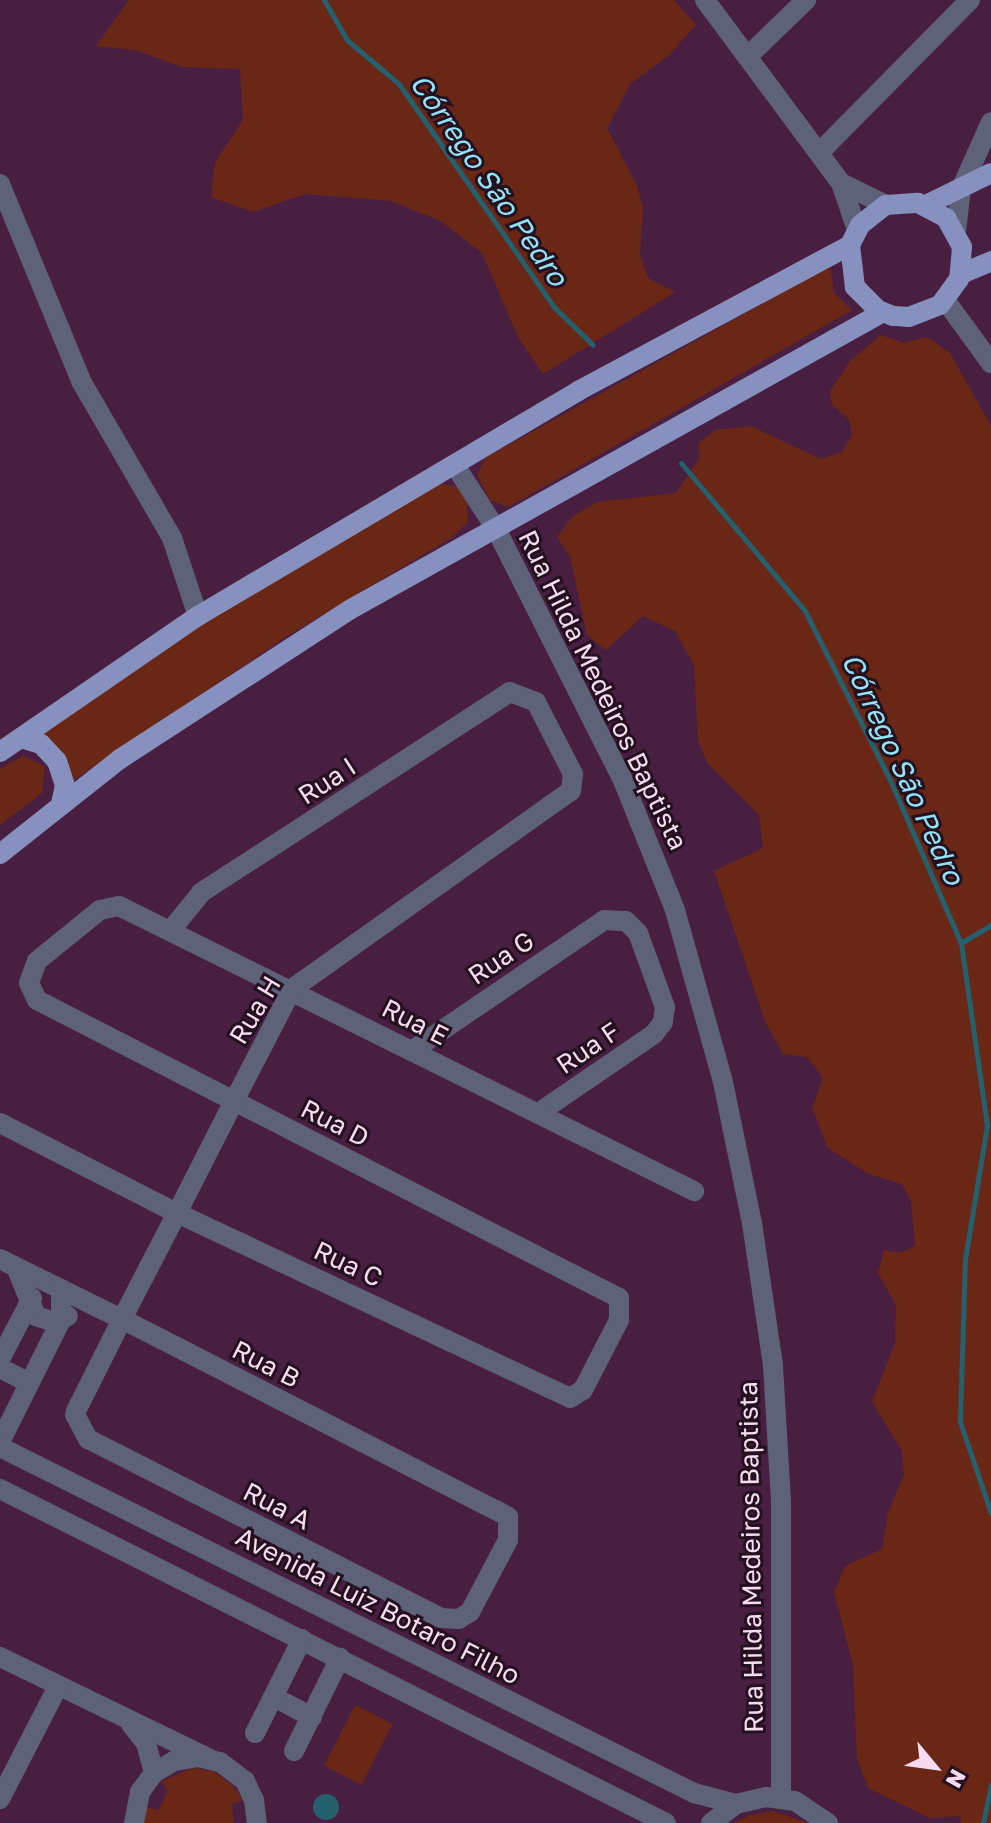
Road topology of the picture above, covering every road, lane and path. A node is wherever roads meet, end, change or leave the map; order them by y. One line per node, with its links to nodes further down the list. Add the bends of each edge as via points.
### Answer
1 (705, 0): 4 (street)
2 (806, 0): 4 (street)
3 (970, 0): 6 (street)
4 (748, 56): 6 (street)
5 (991, 122): 10 (street)
6 (819, 153): 8 (street)
7 (991, 173): 10 (main road)
8 (841, 183): 11 (street); 14 (street)
9 (0, 184): 22 (street, via 81,381 172,538)
10 (961, 189): 12 (main road); 13 (street)
11 (886, 205): 12 (main road); 14 (main road)
12 (926, 205): 13 (main road)
13 (956, 231): 16 (main road, via 962,247)
14 (854, 238): 18 (main road, via 855,287); 20 (main road, via 578,391)
15 (991, 261): 16 (main road)
16 (961, 274): 17 (main road)
17 (945, 300): 18 (main road, via 909,317); 19 (street)
18 (883, 312): 21 (main road)
19 (991, 363)
20 (456, 467): 21 (street, Rua Hilda Medeiros Baptista); 22 (main road)
21 (496, 529): 26 (main road, via 351,609 120,759); 65 (street, Rua Hilda Medeiros Baptista, via 653,849 696,976 723,1082 752,1223 773,1366 781,1501)
22 (198, 616): 23 (main road)
23 (21, 738): 24 (main road); 26 (main road, via 41,744 57,761 65,786)
24 (0, 752)
25 (573, 788): 28 (street, Rua I, via 573,774 536,702 510,692 201,893); 29 (street, Rua H)
26 (61, 804): 27 (main road)
27 (0, 854)
28 (171, 930): 29 (street, Rua E); 30 (street, Rua E, via 126,908 110,907 37,961 29,976)
29 (292, 989): 32 (street, Rua E); 33 (street, Rua H)
30 (30, 990): 33 (street, Rua D, via 52,1009)
31 (663, 1022): 32 (street, Rua G, via 665,1007 638,933 622,919 604,920); 34 (street, Rua F, via 654,1034)
32 (413, 1050): 34 (street, Rua E)
33 (234, 1101): 37 (street, Rua H); 40 (street, Rua D)
34 (538, 1113): 36 (street, Rua E)
35 (0, 1123): 37 (street, Rua C)
36 (694, 1191)
37 (177, 1213): 40 (street, Rua C, via 570,1398 583,1390 619,1320); 43 (street, Rua H)
38 (8, 1263): 39 (street, Rua B); 41 (street)
39 (56, 1286): 41 (street); 42 (street, Rua B); 44 (street)
40 (619, 1298)
41 (30, 1303): 44 (street, via 39,1319); 45 (street)
42 (103, 1310): 43 (street, Rua B); 44 (street, via 81,1310)
43 (122, 1319): 50 (street, Rua B); 50 (street, Rua A, via 76,1411 77,1427 88,1439 446,1620 459,1619 472,1608 508,1540)
44 (61, 1320): 47 (street)
45 (0, 1359)
46 (0, 1368): 47 (street)
47 (29, 1383): 48 (street)
48 (0, 1444): 51 (street, Avenida Luiz Botaro Filho)
49 (0, 1489): 52 (street)
50 (508, 1517)
51 (382, 1637): 55 (street); 67 (street, Avenida Luiz Botaro Filho, via 694,1793)
52 (302, 1639): 54 (street); 57 (street)
53 (0, 1657): 56 (street)
54 (340, 1658): 55 (street); 58 (street)
55 (365, 1671): 71 (street)
56 (58, 1686): 59 (street); 66 (street)
57 (274, 1697): 58 (street); 60 (street)
58 (312, 1717): 61 (street)
59 (128, 1722): 62 (street); 63 (street, via 146,1743)
60 (255, 1733)
61 (294, 1751)
62 (210, 1759): 63 (street, via 174,1761); 70 (street, via 245,1781)
63 (154, 1773): 64 (street)
64 (140, 1792): 68 (street); 69 (street)
65 (781, 1798): 67 (street); 73 (street, via 809,1807)
66 (0, 1799)
67 (736, 1804): 72 (street)
68 (124, 1823)
69 (134, 1823)
70 (257, 1823)
71 (666, 1823)
72 (711, 1823)
73 (828, 1823)

